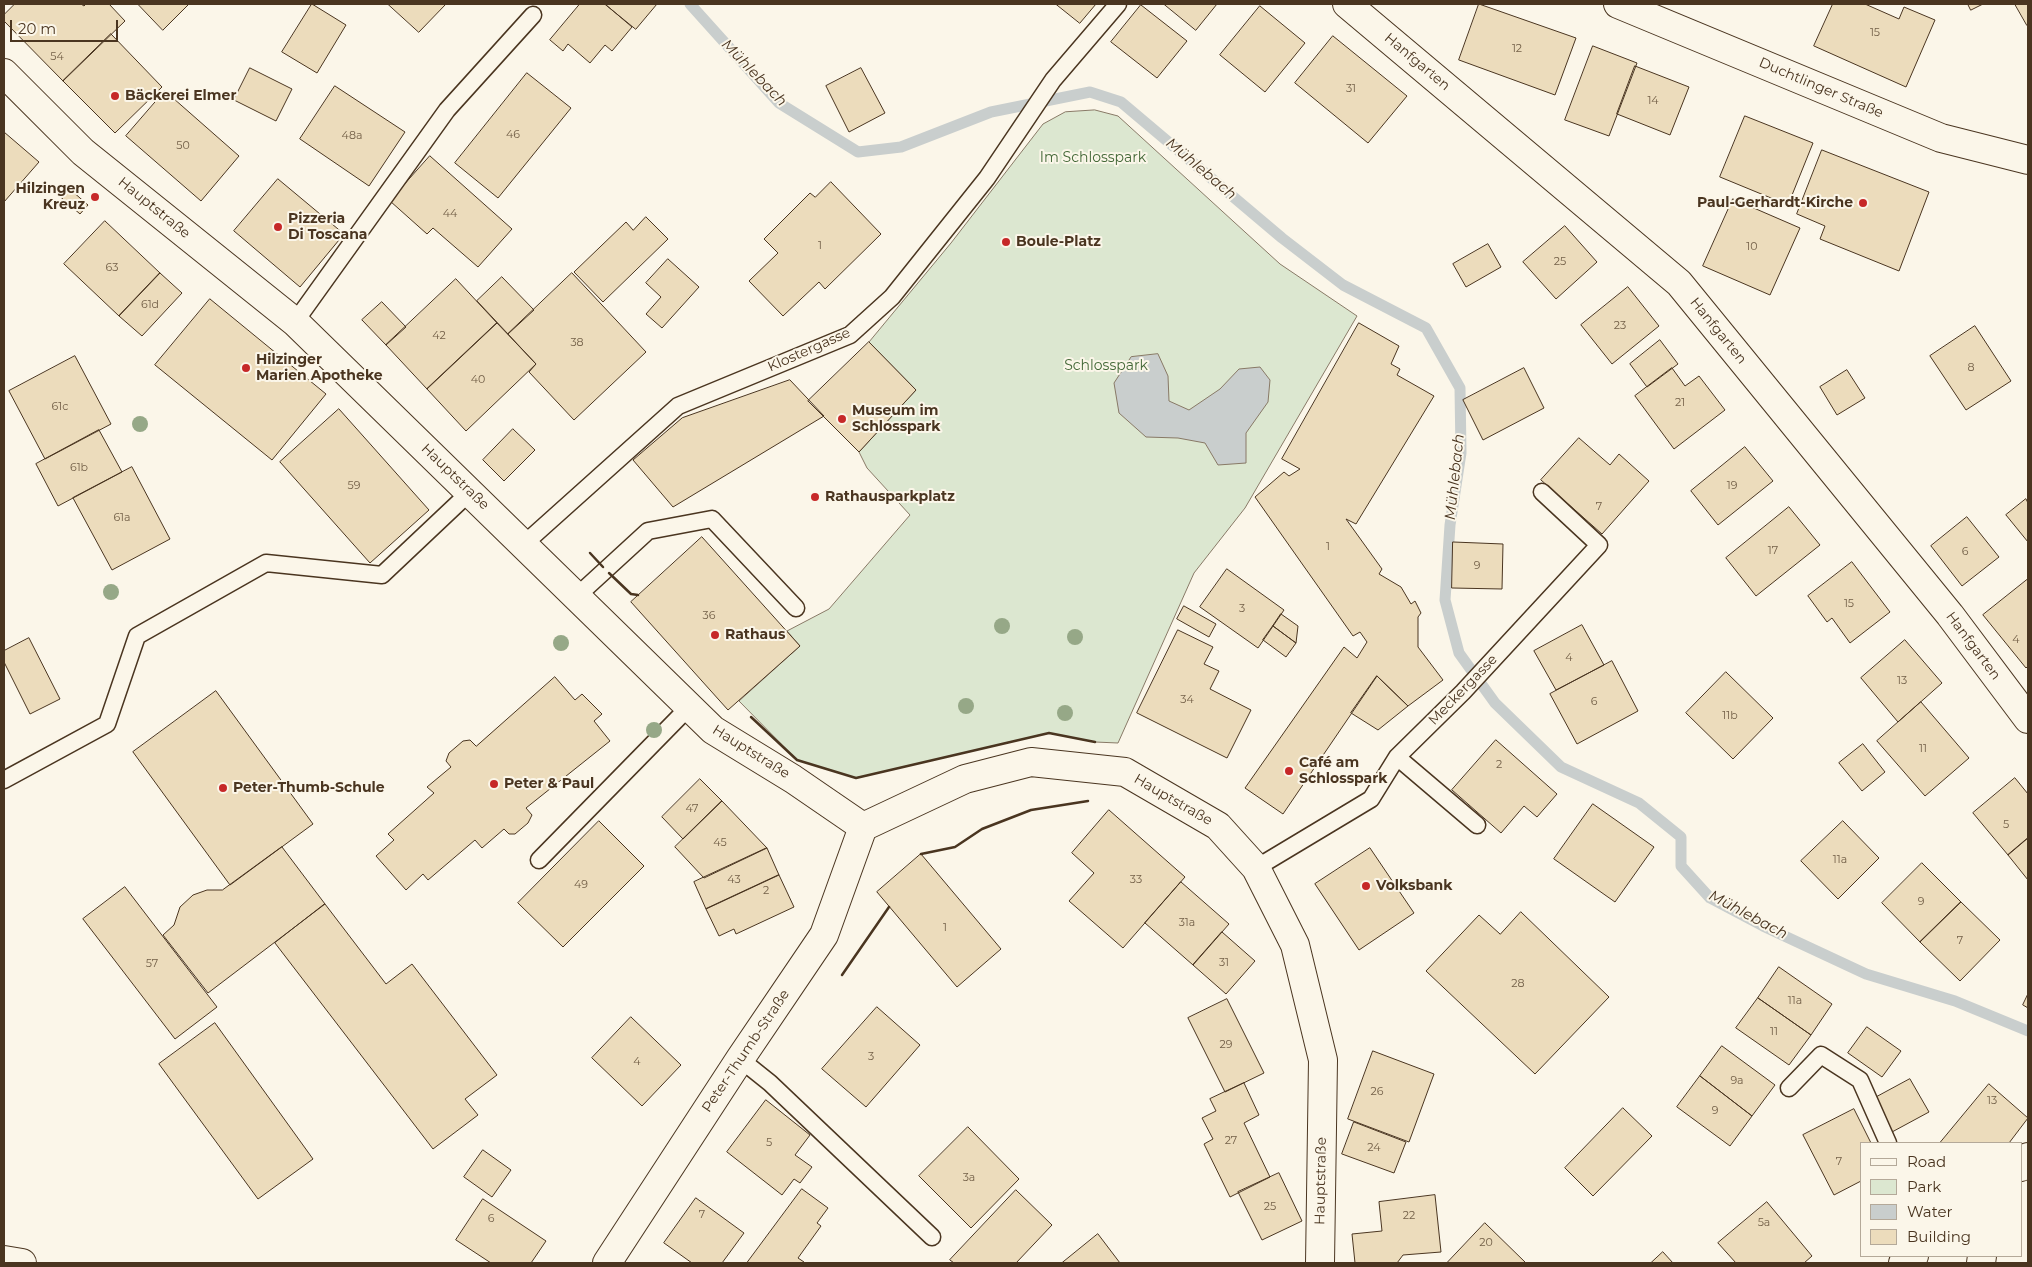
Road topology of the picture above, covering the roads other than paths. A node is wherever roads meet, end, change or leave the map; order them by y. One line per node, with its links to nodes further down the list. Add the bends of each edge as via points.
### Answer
1 (1118, 4): 10 (lane, Klostergasse, via 1053,80 987,178 892,298 850,335 678,406)
2 (1347, 4): 14 (street, Hanfgarten, via 1679,283 1950,615)
3 (1618, 4): 6 (street, Duchtlinger Straße, via 1941,138)
4 (533, 15): 7 (lane, via 447,110)
5 (4, 73): 7 (street, Hauptstraße, via 83,152)
6 (2028, 160)
7 (295, 322): 8 (street, Hauptstraße)
8 (471, 491): 10 (street, Hauptstraße); 16 (lane, via 382,575 266,563 137,636 107,724)
9 (1542, 492): 15 (lane, Meckergasse, via 1600,545 1463,692)
10 (524, 545): 11 (street, Hauptstraße)
11 (576, 597): 12 (lane, via 648,532 712,519); 13 (street, Hauptstraße)
12 (796, 608)
13 (689, 707): 18 (street, Hauptstraße, via 713,730); 19 (lane)
14 (2028, 718)
15 (1397, 757): 17 (lane); 20 (lane, Meckergasse, via 1371,799)
16 (4, 780)
17 (1477, 825)
18 (863, 827): 20 (street, Hauptstraße, via 965,780 1031,762 1109,769 1125,772 1218,826); 21 (street, Peter-Thumb-Straße, via 824,935)
19 (539, 860)
20 (1256, 868): 28 (street, Hauptstraße, via 1295,945 1323,1060)
21 (740, 1058): 24 (lane); 27 (street, Peter-Thumb-Straße)
22 (1789, 1088): 23 (lane, via 1820,1056 1860,1080)
23 (1888, 1142)
24 (932, 1237)
25 (4, 1260): 26 (street)
26 (22, 1263)
27 (607, 1263)
28 (1320, 1263)

